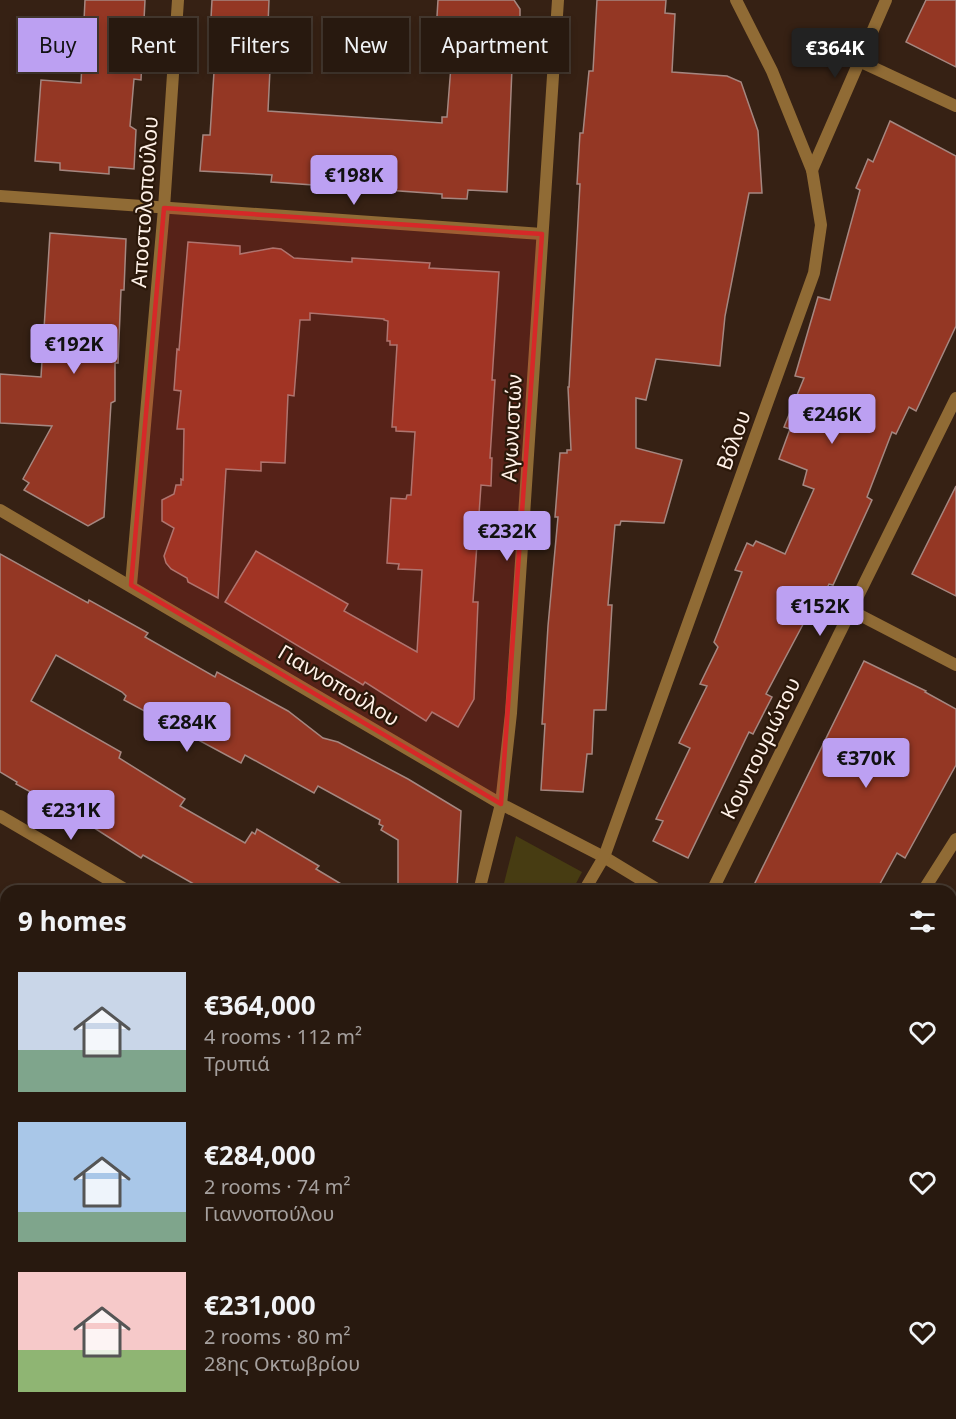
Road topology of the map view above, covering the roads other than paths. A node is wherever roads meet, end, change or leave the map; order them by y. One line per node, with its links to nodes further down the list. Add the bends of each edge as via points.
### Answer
1 (178, 0): 9 (street, Αποστολοπούλου)
2 (558, 0): 10 (street, Αγωνιστών)
3 (736, 0): 7 (street, Βόλου, via 772,71)
4 (886, 0): 5 (street)
5 (859, 61): 6 (street); 7 (street)
6 (956, 106)
7 (812, 170): 19 (street, Βόλου, via 821,225 814,273)
8 (0, 196): 9 (street)
9 (164, 208): 10 (street); 13 (street, Αποστολοπούλου)
10 (542, 234): 16 (street, Αγωνιστών, via 524,533)
11 (956, 398): 14 (street, Κουντουριώτου)
12 (0, 510): 13 (street, Γιαννοπούλου)
13 (131, 585): 16 (street, Γιαννοπούλου)
14 (850, 610): 15 (street); 24 (street, Κουντουριώτου)
15 (956, 665)
16 (501, 804): 19 (street, Γιαννοπούλου); 21 (street, Αγωνιστών)
17 (0, 816): 20 (street)
18 (956, 840): 25 (street)
19 (604, 857): 22 (street, Βόλου); 23 (street, Γιαννοπούλου)
20 (118, 885)
21 (481, 885)
22 (588, 885)
23 (650, 885)
24 (715, 885)
25 (926, 885)

